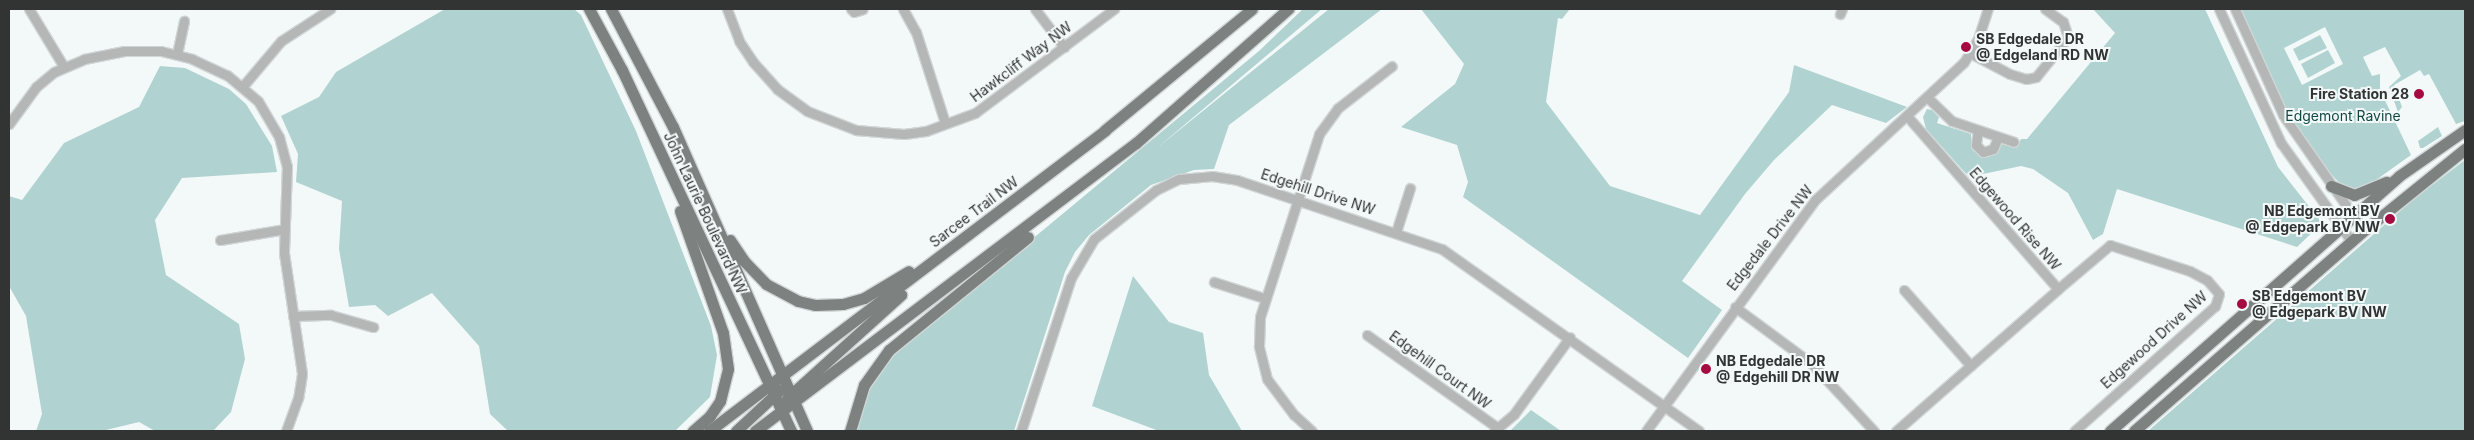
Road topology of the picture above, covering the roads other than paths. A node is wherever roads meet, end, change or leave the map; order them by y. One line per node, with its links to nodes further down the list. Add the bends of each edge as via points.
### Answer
1 (29, 9): 23 (street)
2 (330, 9): 25 (street, via 280,41)
3 (589, 9): 36 (main road, John Laurie Boulevard NW, via 618,62)
4 (611, 9): 19 (main road, John Laurie Boulevard NW)
5 (618, 9): 19 (main road)
6 (726, 9): 29 (street, Hawkcliff Way NW, via 739,41 753,62 777,89 807,111 831,123 880,134 912,133)
7 (851, 9): 8 (street, via 854,12)
8 (863, 9)
9 (903, 9): 29 (street, via 916,32)
10 (1035, 9): 20 (street)
11 (1114, 9): 20 (street, Hawkcliff Way NW)
12 (1252, 9): 39 (main road, Sarcee Trail NW, via 1166,82)
13 (1288, 9): 42 (main road, via 1214,77)
14 (1988, 9): 21 (street, Edgedale Drive NW)
15 (2045, 9): 21 (street, via 2063,22 2068,37 2036,77 2026,79 2010,74)
16 (2219, 9): 44 (street, via 2272,128)
17 (2235, 9): 37 (street, via 2283,115)
18 (184, 22): 22 (street)
19 (623, 27): 40 (main road, John Laurie Boulevard NW)
20 (1064, 46): 29 (street, Hawkcliff Way NW, via 976,114)
21 (1970, 53): 26 (street, Edgedale Drive NW)
22 (177, 54): 23 (street, via 124,51); 25 (street, via 214,68)
23 (64, 66): 28 (street, via 36,87)
24 (1392, 66): 41 (street, via 1350,98 1330,119 1314,144)
25 (243, 86): 45 (street, via 268,115 284,150 287,166)
26 (1928, 98): 27 (street, Edgedale Drive NW); 30 (street, via 1945,117)
27 (1908, 118): 52 (street, Edgewood Rise NW); 55 (street, Edgedale Drive NW, via 1815,200)
28 (9, 124)
29 (945, 124)
30 (1978, 130): 32 (street); 32 (street, via 1976,144 1983,152 1992,150)
31 (2465, 130): 35 (main road)
32 (1998, 137): 33 (street)
33 (2014, 142)
34 (2465, 149): 46 (main road)
35 (2399, 176): 37 (main road, via 2354,195); 43 (main road)
36 (671, 178): 62 (main road, John Laurie Boulevard NW); 68 (main road, via 723,333 728,369 720,401 710,416)
37 (2331, 186): 43 (street)
38 (1410, 188): 47 (street)
39 (1023, 193): 40 (main road, via 1001,200 879,292 829,306 798,301 766,284 733,247); 50 (main road, Sarcee Trail NW)
40 (703, 194): 61 (main road, John Laurie Boulevard NW)
41 (1296, 200): 47 (street, Edgehill Drive NW); 54 (street); 75 (street, Edgehill Drive NW, via 1230,178 1198,176 1156,190 1105,228 1077,264)
42 (1050, 211): 63 (main road); 74 (main road, via 1036,230 889,350 864,385)
43 (2354, 217): 44 (main road); 46 (street)
44 (2341, 228): 49 (street); 82 (main road)
45 (285, 230): 48 (street); 56 (street, via 284,253)
46 (2364, 231): 49 (main road)
47 (1396, 232): 59 (street, Edgehill Drive NW, via 1442,249 1464,262)
48 (220, 240)
49 (2352, 242): 83 (main road)
50 (919, 272): 61 (main road, Sarcee Trail NW); 63 (main road, via 906,291)
51 (1214, 282): 54 (street)
52 (2058, 289): 60 (street, Edgewood Rise NW); 81 (street, Edgewood Drive NW, via 2110,245 2190,271 2214,286 2219,294 2215,306)
53 (1904, 290): 60 (street)
54 (1264, 298): 76 (street, via 1259,346 1267,379 1294,416)
55 (1735, 307): 64 (street, Edgedale Drive NW); 79 (street, via 1811,363)
56 (293, 316): 57 (street, via 331,315); 67 (street, via 302,374 298,398)
57 (373, 327)
58 (1367, 335): 66 (street, Edgehill Court NW)
59 (1570, 337): 64 (street, Edgehill Drive NW); 66 (street, via 1514,414)
60 (1971, 366): 80 (street, Edgewood Rise NW)
61 (783, 376): 62 (main road, via 783,386); 63 (main road, John Laurie Boulevard NW)
62 (774, 390): 65 (main road, John Laurie Boulevard NW); 69 (main road); 70 (main road)
63 (793, 398): 65 (main road, via 784,402); 73 (main road, John Laurie Boulevard NW)
64 (1664, 406): 77 (street, Edgedale Drive NW); 78 (street, Edgehill Drive NW)
65 (783, 411): 71 (main road); 72 (main road, John Laurie Boulevard NW)
66 (1496, 430)
67 (286, 431)
68 (693, 431)
69 (709, 431)
70 (736, 431)
71 (755, 431)
72 (791, 431)
73 (807, 431)
74 (850, 431)
75 (1021, 431)
76 (1312, 431)
77 (1646, 431)
78 (1699, 431)
79 (1874, 431)
80 (1896, 431)
81 (2074, 431)
82 (2110, 431)
83 (2134, 431)

